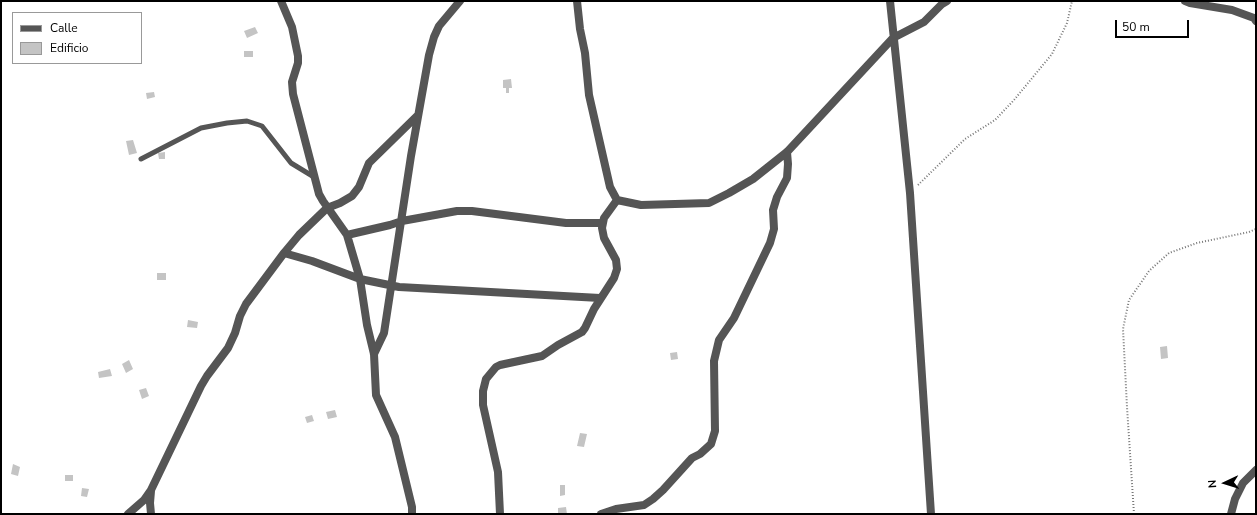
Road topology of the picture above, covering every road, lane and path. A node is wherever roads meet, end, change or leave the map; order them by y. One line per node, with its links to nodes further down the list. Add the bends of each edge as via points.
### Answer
1 (281, 1): 13 (street, via 296,41 298,63 292,82 293,94)
2 (460, 1): 10 (street, via 434,37)
3 (577, 1): 15 (street, via 586,53 589,95 610,187)
4 (890, 1): 9 (street)
5 (947, 1): 9 (street, via 924,22)
6 (1072, 1): 14 (path, via 1067,23 1052,54 1014,100 995,120 965,139)
7 (1185, 1): 8 (street, via 1232,10)
8 (1256, 21)
9 (893, 38): 11 (street); 14 (street)
10 (418, 115): 16 (street, via 369,163 359,187 352,196); 17 (street)
11 (787, 152): 15 (street, via 753,179 709,203 640,206); 32 (street, via 787,178 777,196 770,243 734,318 719,340 714,361 715,431 711,444 692,458 653,499 644,505 616,508)
12 (141, 159): 13 (lane, via 201,128 247,121 262,126 291,163)
13 (315, 178): 16 (street, via 319,194)
14 (910, 193): 33 (street)
15 (617, 200): 18 (street)
16 (327, 208): 20 (street); 21 (street)
17 (402, 221): 18 (street, via 472,211 566,223); 20 (street); 23 (street)
18 (603, 223): 24 (street, via 604,238 616,260 617,269)
19 (1256, 229): 34 (path, via 1197,243 1169,253 1149,271 1129,300 1123,329)
20 (346, 235): 22 (street)
21 (284, 253): 22 (street); 27 (street, via 246,304 228,348 201,386)
22 (360, 279): 23 (street); 25 (street)
23 (392, 286): 24 (street); 25 (street, via 384,333)
24 (600, 298): 31 (street, via 582,332 542,356 500,365 486,378 483,405 498,472)
25 (374, 354): 28 (street, via 376,395 395,437)
26 (1256, 470): 35 (street, via 1244,483)
27 (151, 490): 29 (street); 30 (street)
28 (414, 512)
29 (128, 514)
30 (151, 514)
31 (500, 514)
32 (601, 514)
33 (931, 514)
34 (1134, 514)
35 (1230, 514)

